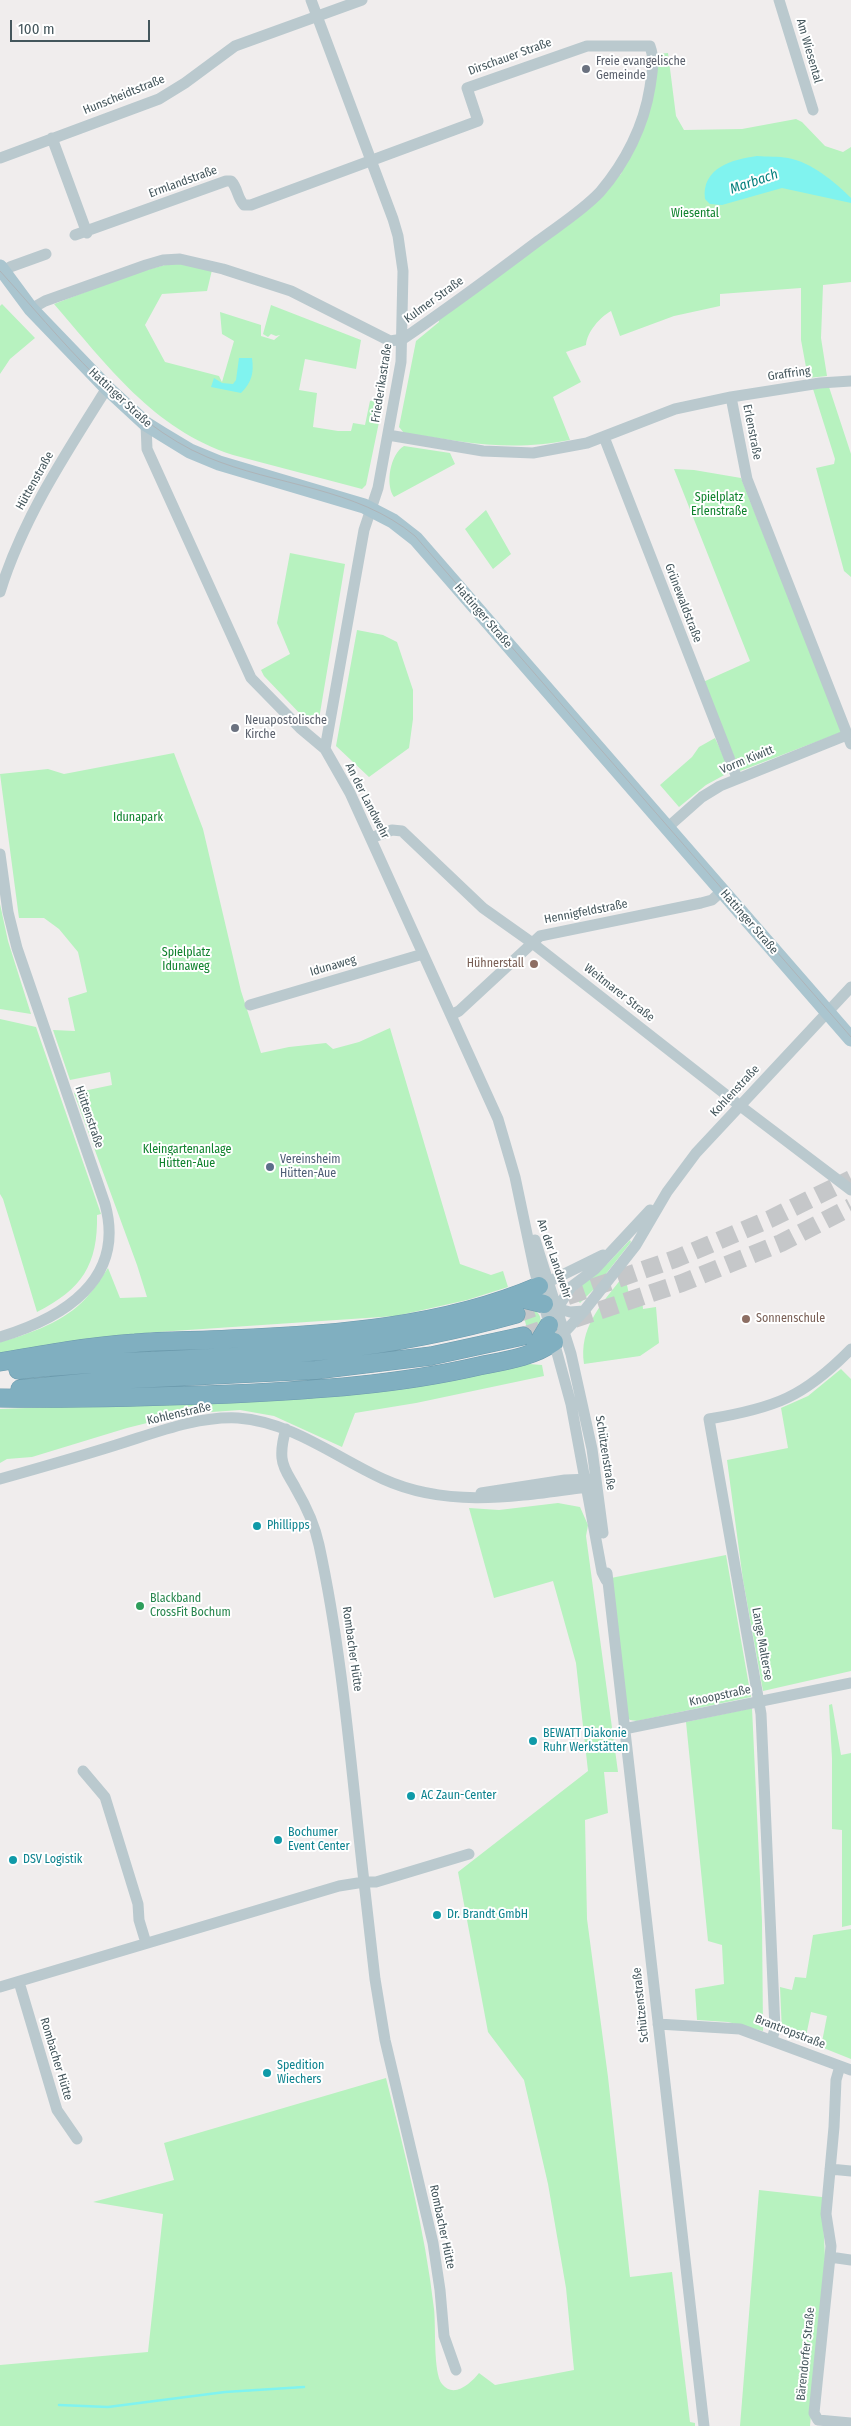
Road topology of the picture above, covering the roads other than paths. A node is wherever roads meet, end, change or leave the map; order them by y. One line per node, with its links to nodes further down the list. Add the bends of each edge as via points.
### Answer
1 (311, 0): 4 (street, Friederikastraße)
2 (362, 0): 4 (street, Hunscheidtstraße)
3 (779, 0): 6 (street, Am Wiesental)
4 (317, 16): 7 (street, Hunscheidtstraße, via 235,46 159,98); 9 (street, Friederikastraße)
5 (650, 46): 9 (street, Dirschauer Straße, via 587,46 467,88 478,121); 15 (street, Kulmer Straße, via 654,57 650,88 637,132 599,193 524,252)
6 (812, 110)
7 (52, 138): 8 (street, Hunscheidtstraße); 10 (street)
8 (0, 158)
9 (371, 160): 10 (street, Ermlandstraße, via 251,205 244,205 234,184 226,181); 15 (street, Friederikastraße, via 400,245)
10 (87, 233): 11 (street, Ermlandstraße)
11 (75, 235)
12 (46, 254): 13 (street, via 10,266)
13 (1, 275): 14 (main road, Hattinger Straße)
14 (32, 309): 15 (street, Kulmer Straße, via 44,301 146,264 180,259 269,283 315,302 390,341); 17 (main road, Hattinger Straße)
15 (403, 339): 20 (street, Friederikastraße)
16 (851, 381): 18 (street, Graffring)
17 (107, 388): 19 (main road, Hattinger Straße); 23 (street, Hüttenstraße, via 42,493)
18 (731, 397): 21 (street, Erlenstraße, via 675,409); 24 (street, Erlenstraße, via 747,479)
19 (146, 424): 22 (main road, Hattinger Straße, via 190,451 219,464); 25 (street, An der Landwehr, via 148,452 252,678)
20 (388, 435): 21 (street, Erlenstraße, via 483,451 533,453); 22 (street, Friederikastraße)
21 (604, 437): 26 (street, Grünewaldstraße)
22 (372, 510): 25 (street, Friederikastraße, via 364,530); 27 (main road, Hattinger Straße, via 398,524 426,550)
23 (0, 592)
24 (849, 740): 26 (street, Vorm Kiwitt)
25 (325, 749): 28 (street, An der Landwehr)
26 (737, 778): 27 (street, Vorm Kiwitt, via 702,797)
27 (667, 828): 30 (main road, Hattinger Straße)
28 (371, 838): 31 (street, Weitmarer Straße, via 392,830 402,831 483,908); 32 (street, An der Landwehr)
29 (0, 854): 47 (street, Hüttenstraße, via 17,948 105,1204 110,1232 100,1270 77,1299 47,1320)
30 (722, 891): 31 (street, Hennigfeldstraße, via 701,904 540,936); 35 (main road, Hattinger Straße)
31 (532, 942): 36 (street, Hennigfeldstraße, via 466,1005); 38 (street, Weitmarer Straße)
32 (423, 954): 34 (street, Idunaweg); 36 (street, An der Landwehr)
33 (851, 987): 35 (street, Kohlenstraße, via 836,1000)
34 (250, 1005)
35 (828, 1013): 37 (main road, Hattinger Straße); 38 (street, Kohlenstraße)
36 (451, 1015): 42 (street, An der Landwehr, via 498,1119)
37 (851, 1039)
38 (739, 1105): 39 (street, Weitmarer Straße); 40 (street, Kohlenstraße)
39 (851, 1190)
40 (666, 1192): 41 (street, Kohlenstraße); 44 (street, Kohlenstraße, via 636,1245)
41 (621, 1242): 42 (street, Kohlenstraße, via 588,1264); 45 (street, Kohlenstraße, via 595,1269 571,1287)
42 (544, 1284): 43 (highway); 45 (street, An der Landwehr)
43 (516, 1305): 45 (highway); 49 (highway, via 357,1330 126,1344); 50 (highway, via 454,1331 330,1350 90,1362)
44 (584, 1311): 45 (street, Kohlenstraße); 45 (street, via 570,1312)
45 (554, 1322): 52 (highway, via 532,1352 428,1376 335,1388 162,1397); 55 (street, Schützenstraße)
46 (523, 1336): 51 (highway, via 431,1356 326,1369 113,1380)
47 (0, 1337)
48 (851, 1349): 57 (street, Lange Malterse, via 817,1381 791,1397 743,1413 709,1419)
49 (0, 1362)
50 (0, 1373)
51 (0, 1392)
52 (0, 1398)
53 (286, 1429): 54 (street, Kohlenstraße, via 236,1418 194,1422); 55 (street, Kohlenstraße, via 384,1480 442,1496 517,1498); 61 (street, Rombacher Hütte, via 281,1445 282,1460 318,1541 333,1615 344,1688)
54 (0, 1479)
55 (590, 1482): 58 (street, Schützenstraße, via 607,1571)
56 (851, 1683): 57 (street, Knoopstraße)
57 (758, 1702): 58 (street, Knoopstraße); 66 (street, Lange Malterse, via 773,1967 775,2029)
58 (624, 1729): 65 (street, Schützenstraße)
59 (84, 1771): 62 (street, via 105,1797 138,1904)
60 (469, 1854): 61 (street, via 376,1882)
61 (364, 1882): 62 (street, via 339,1886); 73 (street, Rombacher Hütte, via 385,2040 403,2088 433,2243 444,2336)
62 (146, 1943): 63 (street)
63 (19, 1982): 64 (street); 68 (street, Rombacher Hütte, via 57,2110)
64 (0, 1987)
65 (658, 2024): 66 (street, Brantropstraße, via 726,2026); 75 (street, Schützenstraße)
66 (772, 2039): 67 (street, Brantropstraße)
67 (845, 2068): 69 (street, Bärendorfer Straße, via 836,2080)
68 (77, 2139)
69 (830, 2169): 70 (street); 71 (street, Bärendorfer Straße, via 826,2214)
70 (851, 2171)
71 (830, 2258): 72 (street); 74 (street, Bärendorfer Straße, via 814,2413 818,2420)
72 (851, 2260)
73 (456, 2370)
74 (851, 2423)
75 (704, 2426)

